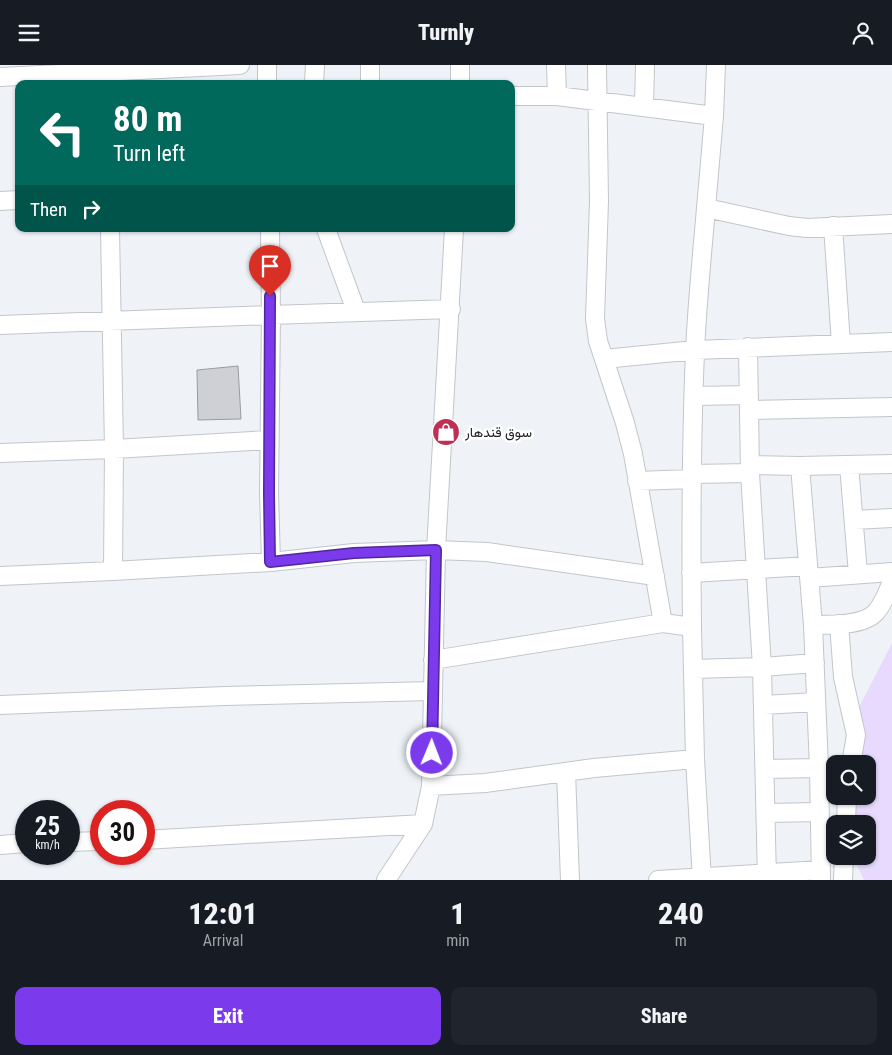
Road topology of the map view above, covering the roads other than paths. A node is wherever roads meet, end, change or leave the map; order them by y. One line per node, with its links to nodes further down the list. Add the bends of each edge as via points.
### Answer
1 (240, 65): 10 (street)
2 (267, 65): 12 (street)
3 (315, 65): 13 (street)
4 (370, 65): 14 (street)
5 (460, 65): 15 (street)
6 (556, 65): 17 (street)
7 (597, 65): 18 (street)
8 (645, 65): 19 (street)
9 (716, 65): 20 (street)
10 (108, 74): 11 (street)
11 (0, 77)
12 (267, 80)
13 (314, 80)
14 (370, 80)
15 (460, 80)
16 (515, 95): 17 (street)
17 (558, 96): 18 (street)
18 (598, 101): 19 (street); 39 (street, via 595,319)
19 (644, 107): 20 (street)
20 (714, 116): 23 (street)
21 (15, 200): 22 (street)
22 (0, 201)
23 (706, 208): 25 (street, via 789,226); 38 (street)
24 (892, 224): 25 (street)
25 (833, 227): 36 (street)
26 (110, 232): 33 (street)
27 (270, 232): 32 (street)
28 (327, 232): 31 (street)
29 (454, 232): 30 (street)
30 (451, 309): 31 (street); 54 (street)
31 (356, 311): 32 (street)
32 (271, 315): 33 (street); 43 (street)
33 (111, 321): 34 (street); 44 (street)
34 (0, 325)
35 (892, 342): 36 (street)
36 (841, 344): 37 (street)
37 (748, 347): 38 (street); 41 (street)
38 (695, 350): 39 (street); 40 (street)
39 (604, 359): 51 (street, via 625,423)
40 (694, 396): 41 (street); 50 (street)
41 (749, 403): 42 (street); 49 (street)
42 (892, 407)
43 (269, 440): 44 (street); 55 (street)
44 (114, 449): 45 (street); 57 (street)
45 (0, 453)
46 (892, 464): 47 (street)
47 (849, 465): 48 (street); 53 (street)
48 (800, 466): 49 (street); 58 (street)
49 (750, 469): 50 (street); 56 (street)
50 (691, 477): 51 (street); 60 (street)
51 (637, 481): 63 (street)
52 (892, 518): 53 (street)
53 (854, 520): 61 (street)
54 (436, 550): 55 (street, via 354,553); 63 (street, via 487,552); 69 (street)
55 (270, 562): 57 (street)
56 (755, 570): 58 (street); 60 (street); 71 (street)
57 (113, 571): 62 (street)
58 (808, 572): 61 (street); 67 (street)
59 (892, 572): 61 (street)
60 (691, 573): 68 (street)
61 (858, 574)
62 (0, 576)
63 (655, 576): 65 (street)
64 (892, 581): 66 (street, via 876,613 864,620)
65 (663, 623): 68 (street); 69 (street)
66 (839, 624): 67 (street); 77 (street, via 843,677 856,735)
67 (813, 625): 70 (street)
68 (692, 627): 72 (street)
69 (433, 660): 73 (street)
70 (815, 663): 71 (street); 74 (street)
71 (762, 667): 72 (street); 76 (street)
72 (693, 669): 78 (street)
73 (432, 691): 75 (street); 82 (street)
74 (816, 702): 76 (street); 79 (street)
75 (0, 705)
76 (763, 705): 80 (street)
77 (853, 755)
78 (695, 759): 81 (street); 92 (street)
79 (820, 768): 80 (street); 83 (street)
80 (765, 769): 84 (street)
81 (566, 772): 82 (street, via 485,783); 94 (street)
82 (432, 786): 85 (street)
83 (820, 812): 84 (street); 90 (street)
84 (766, 813): 91 (street)
85 (423, 824): 86 (street); 93 (street)
86 (155, 839)
87 (15, 844): 88 (street)
88 (0, 845)
89 (844, 865): 96 (street)
90 (821, 875): 91 (street)
91 (766, 876): 92 (street)
92 (702, 879): 95 (street)
93 (386, 880)
94 (570, 880)
95 (658, 880)
96 (843, 880)

